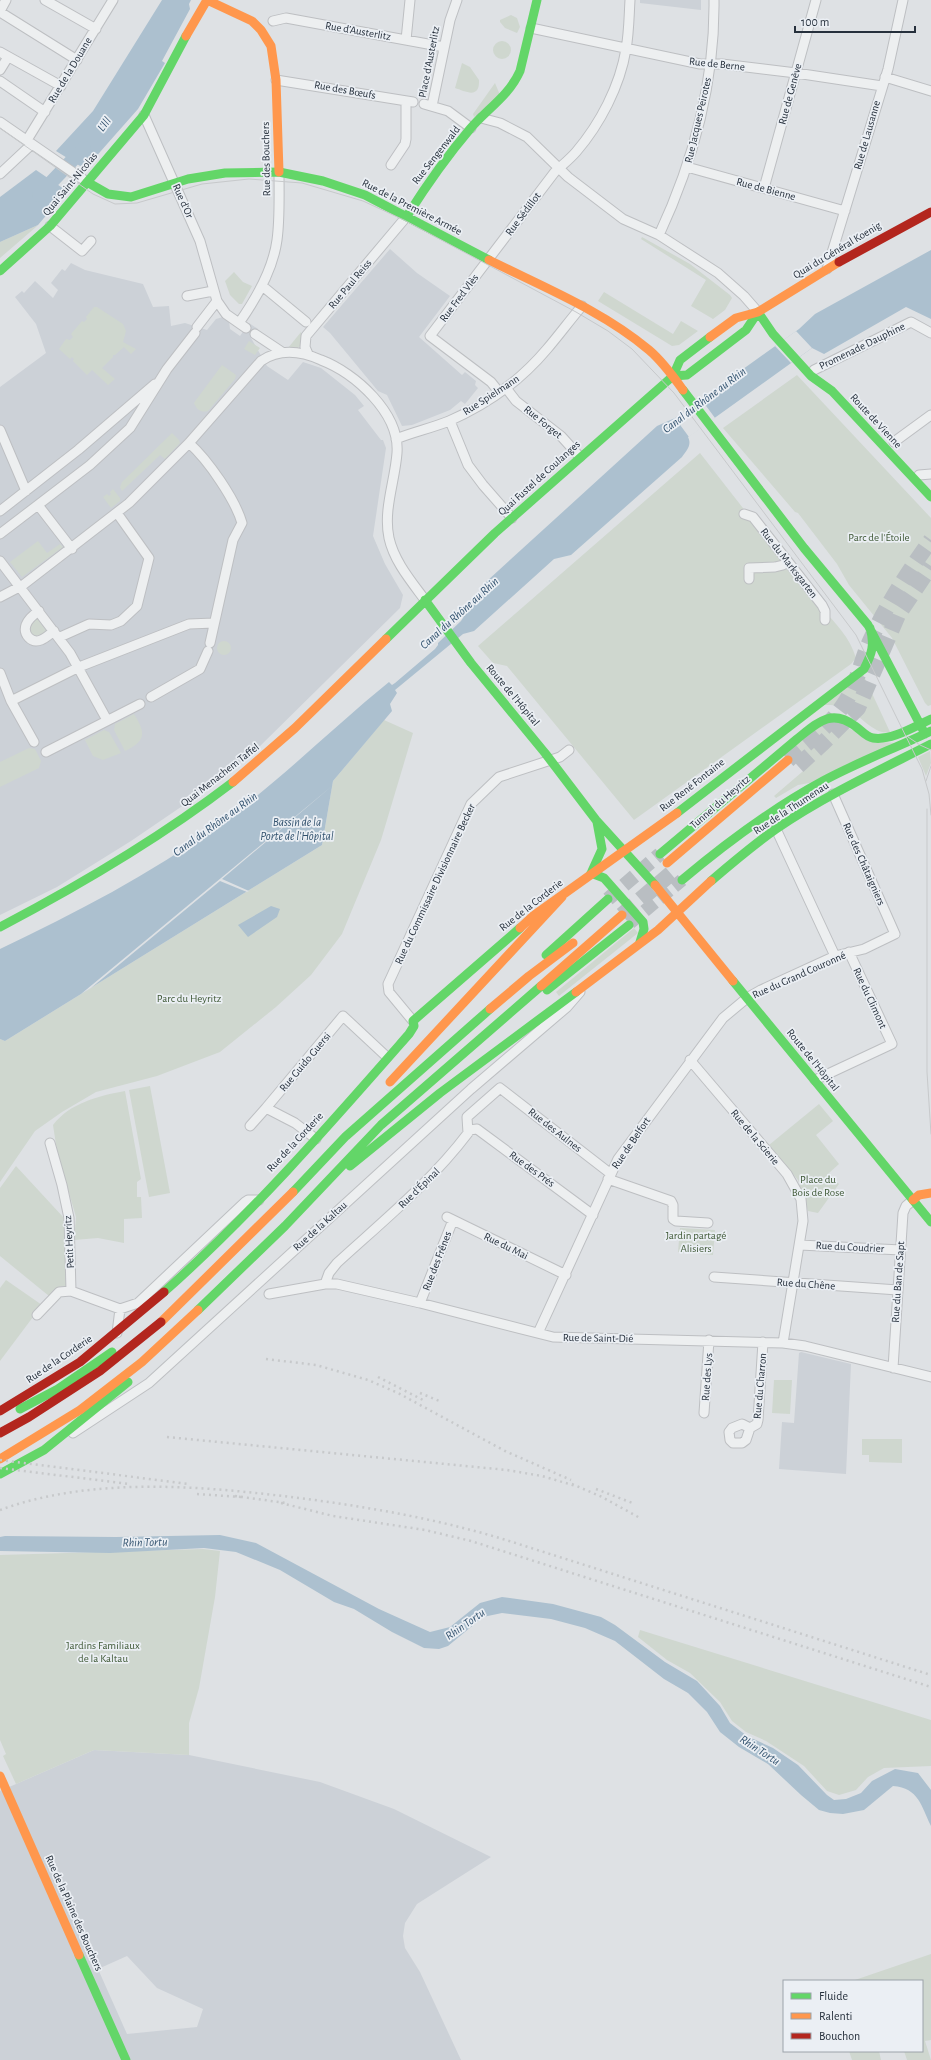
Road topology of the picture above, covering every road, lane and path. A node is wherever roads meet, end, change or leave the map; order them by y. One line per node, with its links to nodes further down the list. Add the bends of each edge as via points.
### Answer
1 (6, 0): 12 (street)
2 (45, 0): 14 (street)
3 (113, 0): 14 (street, Rue de la Douane)
4 (207, 0): 24 (main road, Rue des Bouchers, via 241,15 261,30 273,53); 30 (main road, Quai Saint-Nicolas)
5 (410, 0): 16 (street)
6 (457, 0): 17 (street, Place d'Austerlitz)
7 (537, 0): 15 (main road)
8 (630, 0): 18 (street, Rue Sédillot)
9 (714, 0): 21 (street, Rue Jacques Peirotes)
10 (816, 0): 23 (street, Rue de Genève)
11 (903, 0): 26 (street, Rue de Lausanne)
12 (0, 12): 20 (street)
13 (273, 21): 16 (street, Rue d'Austerlitz, via 286,18)
14 (96, 28): 20 (street, Rue de la Douane)
15 (531, 28): 18 (street, Rue de Berne); 31 (main road, via 517,78 508,92)
16 (406, 40): 17 (street, Rue d'Austerlitz)
17 (444, 47): 33 (street, Place d'Austerlitz, via 428,105 448,111)
18 (626, 49): 21 (street, Rue de Berne); 37 (street, Rue Sédillot, via 617,81 602,113 576,152)
19 (4, 54): 22 (street); 27 (street)
20 (76, 60): 27 (street, Rue de la Douane)
21 (710, 64): 23 (street, Rue de Berne); 36 (street, Rue Jacques Peirotes, via 700,122)
22 (0, 70)
23 (796, 73): 26 (street, Rue de Berne); 42 (street, Rue de Genève)
24 (276, 80): 35 (street, Rue des Bœufs, via 409,101 406,139); 38 (main road, Rue des Bouchers)
25 (0, 81): 29 (street)
26 (883, 82): 28 (street, Rue de Berne); 43 (street, Rue de Lausanne)
27 (61, 86): 29 (street, Rue de la Douane)
28 (931, 91)
29 (45, 112): 34 (street, Rue de la Douane)
30 (144, 115): 40 (main road, Quai Saint-Nicolas); 41 (street, Rue d'Or)
31 (481, 118): 33 (main road); 37 (street, via 500,123 527,136)
32 (0, 122): 34 (street)
33 (471, 128): 45 (main road, Rue Sengenwald, via 421,193)
34 (29, 142): 39 (street, Rue de la Douane); 40 (street)
35 (391, 165)
36 (687, 167): 42 (street, Rue de Bienne); 47 (street, Rue Jacques Peirotes)
37 (559, 168): 47 (street, via 623,218); 49 (street, Rue Sédillot)
38 (279, 172): 41 (main road, Rue de la Première Armée, via 206,175); 45 (main road, Rue de la Première Armée, via 323,181 365,195); 52 (street, Rue des Bouchers, via 277,240)
39 (0, 174)
40 (83, 180): 41 (main road, Rue de la Première Armée, via 105,194 122,198); 46 (main road, Quai Saint-Nicolas)
41 (175, 183): 53 (street, Rue d'Or, via 200,241)
42 (764, 188): 43 (street, Rue de Bienne)
43 (845, 211): 50 (street, Rue de Lausanne)
44 (931, 212): 50 (main road, Quai du Général Koenig)
45 (407, 216): 49 (main road, Rue de la Première Armée); 65 (street, Rue Paul Reiss, via 306,336 305,347)
46 (50, 226): 48 (street, via 82,252); 51 (main road, Quai Saint-Nicolas)
47 (659, 235): 58 (street, via 718,273)
48 (91, 241)
49 (488, 260): 56 (main road, Rue de la Première Armée); 63 (street, Rue Fred Vlès)
50 (827, 269): 58 (main road, Quai du Général Koenig)
51 (0, 270)
52 (261, 287): 57 (street, Rue des Bouchers, via 242,325); 60 (street)
53 (213, 291): 54 (street); 55 (street, Rue d'Or)
54 (187, 296)
55 (217, 301): 57 (street, Rue d'Or); 59 (street)
56 (582, 306): 67 (main road, Rue de la Première Armée, via 642,345); 69 (street, Rue Spielmann, via 547,350)
57 (224, 312): 59 (street)
58 (758, 312): 67 (main road, Quai du Général Koenig, via 746,330 717,352 687,374); 67 (main road, Quai du Général Koenig, via 736,318 680,360); 80 (main road, Route de Vienne, via 773,334 801,365 820,384 832,391)
59 (206, 315): 68 (street)
60 (306, 322)
61 (931, 332): 66 (street, Promenade Dauphine, via 910,322)
62 (255, 334): 64 (street)
63 (430, 336): 69 (street, Rue Forget)
64 (282, 352): 65 (street); 75 (street, via 269,355 261,361)
65 (308, 354): 73 (street, via 336,366 370,394 387,414)
66 (814, 370)
67 (673, 376): 76 (main road, Quai Fustel de Coulanges); 97 (main road, Rue de la Première Armée, via 804,548)
68 (162, 378): 79 (street); 81 (street, via 130,428 90,465)
69 (503, 390): 71 (street, Rue Spielmann); 76 (street, Rue Forget, via 561,436)
70 (931, 416): 74 (street)
71 (450, 421): 73 (street, Rue Spielmann); 85 (street, via 468,465)
72 (0, 430): 79 (street)
73 (396, 439): 93 (street, via 397,452 388,508 389,537 394,556)
74 (894, 442)
75 (190, 443): 83 (street); 96 (street, via 198,450 234,502 242,523 233,540)
76 (580, 457): 85 (main road, Quai Fustel de Coulanges)
77 (931, 474): 78 (street)
78 (919, 475)
79 (26, 491): 82 (street)
80 (931, 497)
81 (38, 505): 86 (street); 87 (street)
82 (2, 506)
83 (117, 513): 87 (street); 98 (street, via 149,558 137,606 121,621 111,625 89,624)
84 (744, 514): 95 (street, Rue du Marksgarten, via 753,517)
85 (512, 518): 93 (main road, Quai Fustel de Coulanges)
86 (0, 534)
87 (72, 548): 91 (street)
88 (0, 561): 91 (street)
89 (783, 565): 90 (street, via 749,568)
90 (751, 579)
91 (20, 587): 92 (street); 94 (street)
92 (0, 597)
93 (425, 600): 114 (main road, Route de l'Hôpital, via 458,647); 129 (main road, Quai Menachem Taffel, via 275,746 203,805 103,871)
94 (39, 611): 98 (street); 98 (street, via 27,623 25,629 28,637 40,640)
95 (825, 615)
96 (214, 623): 99 (street, via 189,624); 101 (street, via 209,647 200,669)
97 (870, 628): 104 (main road, via 873,653 866,666); 107 (main road)
98 (57, 634): 99 (street)
99 (78, 667): 102 (street); 106 (street)
100 (0, 673): 102 (street)
101 (151, 698)
102 (11, 701): 110 (street)
103 (140, 704): 106 (street)
104 (808, 714): 109 (main road, via 837,709); 119 (main road, Rue René Fontaine, via 733,768 641,840)
105 (931, 719): 107 (main road)
106 (107, 720): 113 (street)
107 (919, 724): 108 (main road); 109 (main road)
108 (929, 735): 123 (main road, via 822,782 776,809 732,839)
109 (887, 736): 120 (main road, via 873,738 844,718 830,716 819,721)
110 (34, 742)
111 (931, 744): 116 (main road, Rue de la Thumenau)
112 (570, 750): 114 (street, via 560,757)
113 (46, 752)
114 (550, 759): 117 (main road, Route de l'Hôpital); 138 (street, Rue du Commissaire Divisionnaire Becker, via 499,777 471,804 388,984 389,992)
115 (788, 760): 121 (main road, Tunnel du Heyritz)
116 (833, 794): 118 (main road, Rue de la Thumenau); 131 (street, Rue des Châtaigniers)
117 (596, 820): 119 (main road, Route de l'Hôpital); 122 (main road, via 602,849)
118 (776, 830): 126 (main road, Rue de la Thumenau, via 738,858); 134 (street)
119 (625, 849): 122 (main road, Rue René Fontaine); 126 (main road, Route de l'Hôpital)
120 (660, 854)
121 (667, 863)
122 (591, 873): 124 (main road, Rue de la Corderie); 132 (main road, via 607,881 643,922 644,929)
123 (682, 880)
124 (562, 897): 138 (main road, Rue de la Corderie, via 533,916); 143 (main road)
125 (608, 899): 135 (main road, via 536,965)
126 (678, 912): 132 (main road, Rue de la Thumenau); 137 (main road, Route de l'Hôpital)
127 (622, 914): 181 (main road, via 381,1125 285,1226 208,1301 142,1362)
128 (629, 925): 151 (main road, via 550,988 395,1120)
129 (0, 927)
130 (588, 930): 135 (main road)
131 (895, 934): 133 (street, Rue du Grand Couronné)
132 (640, 942): 136 (main road, Rue de la Thumenau)
133 (849, 952): 134 (street, Rue du Grand Couronné); 141 (street, Rue du Climont, via 892,1044)
134 (835, 956): 137 (street, Rue du Grand Couronné)
135 (529, 976): 148 (main road)
136 (584, 986): 151 (main road, Rue de la Thumenau, via 440,1093); 187 (street, Rue de la Kaltau, via 568,1008 465,1094 149,1382 108,1411)
137 (748, 998): 140 (street, Rue de Belfort, via 723,1018); 141 (main road, Route de l'Hôpital)
138 (413, 1021): 139 (main road, Rue de la Corderie, via 414,1026 409,1034)
139 (387, 1057): 145 (street, Rue Guido Guersi, via 343,1016); 149 (main road, Rue de la Corderie)
140 (690, 1060): 152 (street, Rue de Belfort, via 623,1151); 160 (street, Rue de la Scierie, via 796,1187 802,1199 803,1213)
141 (815, 1080): 155 (main road, Route de l'Hôpital)
142 (500, 1088): 147 (street, Rue d'Épinal, via 470,1113 466,1120); 152 (street, Rue des Aulnes)
143 (381, 1091)
144 (370, 1102): 148 (main road)
145 (266, 1108): 146 (street); 149 (street, via 295,1123)
146 (250, 1126)
147 (469, 1130): 156 (street, Rue des Prés, via 477,1129); 165 (street, Rue d'Épinal, via 451,1157 338,1263 329,1273)
148 (346, 1136): 172 (main road, via 278,1208)
149 (316, 1139): 154 (main road, Rue de la Corderie)
150 (50, 1143): 167 (street, Petit Heyritz, via 69,1218)
151 (350, 1166): 179 (main road, via 232,1284)
152 (610, 1176): 156 (street, Rue de Belfort); 159 (street, Rue des Aulnes, via 671,1201 673,1219 676,1221)
153 (931, 1193): 155 (main road, via 919,1195)
154 (259, 1200): 170 (street, via 245,1202 144,1299); 173 (main road, Rue de la Corderie, via 172,1285)
155 (913, 1200): 158 (main road, Route de l'Hôpital); 161 (street, Rue du Ban de Sapt, via 903,1213)
156 (593, 1215): 162 (street, Rue de Belfort)
157 (450, 1219): 162 (street, Rue du Mai); 169 (street, Rue des Frênes)
158 (931, 1222)
159 (708, 1223)
160 (800, 1244): 161 (street, Rue du Coudrier); 164 (street, Rue de la Scierie)
161 (901, 1250): 166 (street, Rue du Ban de Sapt)
162 (566, 1275): 174 (street, Rue de Belfort)
163 (714, 1278): 164 (street, Rue du Chêne)
164 (793, 1283): 166 (street, Rue du Chêne); 177 (street, Rue de la Scierie)
165 (325, 1284): 168 (street, Rue de Saint-Dié); 169 (street, Rue de Saint-Dié, via 337,1284)
166 (898, 1290): 178 (street, Rue du Ban de Sapt)
167 (71, 1291): 170 (street); 171 (street, via 59,1292)
168 (269, 1294)
169 (420, 1303): 174 (street, Rue de Saint-Dié)
170 (120, 1309): 173 (street)
171 (38, 1315)
172 (167, 1317): 184 (main road, via 58,1389); 186 (main road, via 100,1371 29,1418)
173 (117, 1333): 182 (main road, Rue de la Corderie, via 54,1380)
174 (538, 1333): 175 (street, Rue de Saint-Dié, via 553,1337)
175 (709, 1340): 176 (street, Rue de Saint-Dié); 183 (street, Rue des Lys)
176 (764, 1342): 177 (street, Rue de Saint-Dié); 185 (street, Rue du Charron, via 758,1420 757,1424)
177 (783, 1343): 178 (street, Rue de Saint-Dié)
178 (893, 1368): 180 (street, Rue de Saint-Dié)
179 (139, 1369): 181 (main road, via 104,1396); 187 (main road, via 128,1383)
180 (931, 1377)
181 (80, 1410): 188 (main road)
182 (0, 1411)
183 (704, 1413)
184 (0, 1418)
185 (750, 1428)
186 (0, 1433)
187 (44, 1450): 189 (main road)
188 (0, 1458)
189 (0, 1474)
190 (0, 1776): 191 (main road, Rue de la Plaine des Bouchers)
191 (126, 2060)

